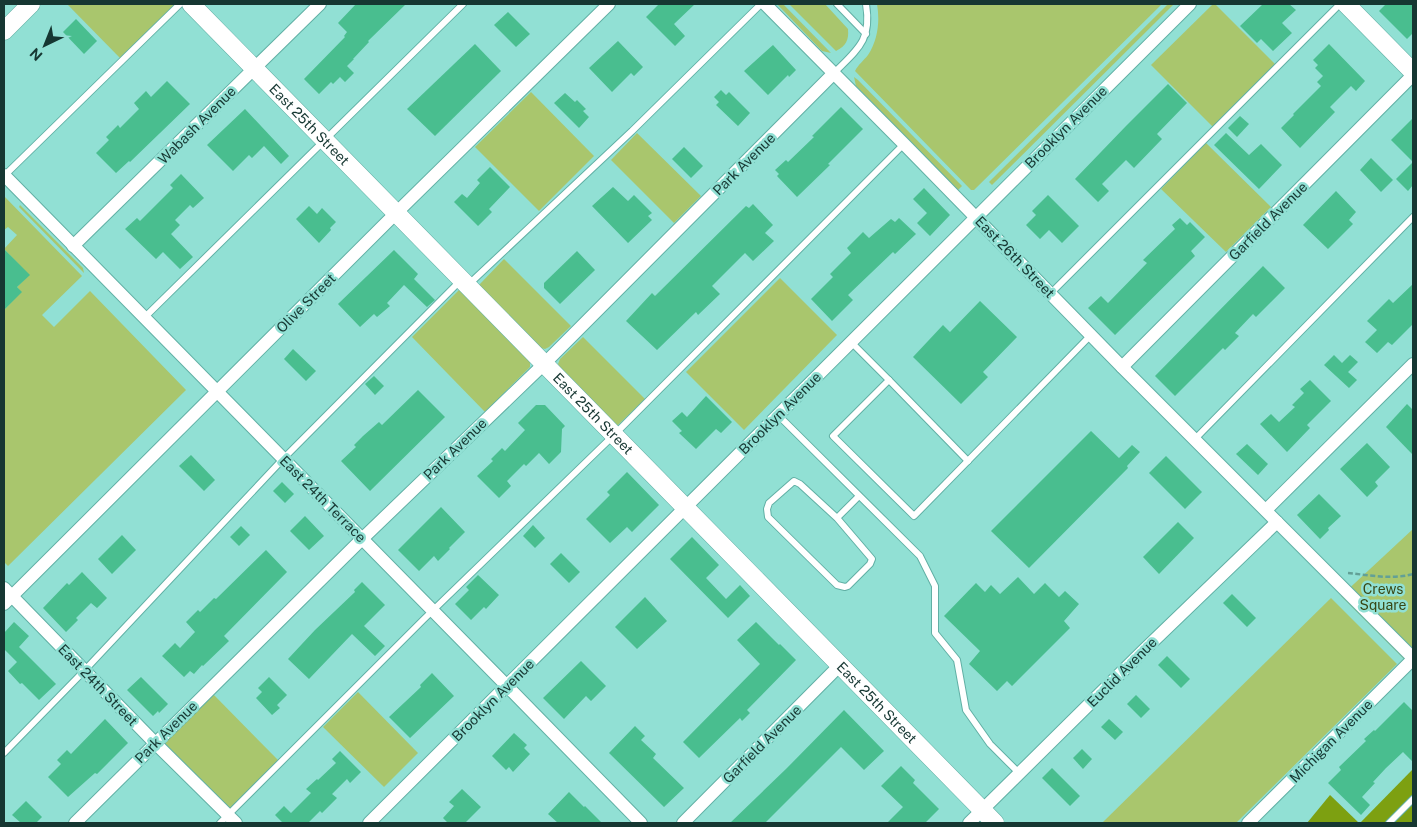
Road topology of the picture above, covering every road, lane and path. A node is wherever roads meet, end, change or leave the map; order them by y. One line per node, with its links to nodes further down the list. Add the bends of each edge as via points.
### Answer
1 (31, 4): 14 (street)
2 (180, 4): 21 (lane)
3 (191, 4): 16 (street, East 25th Street)
4 (320, 4): 16 (street, Wabash Avenue)
5 (463, 4): 19 (lane)
6 (609, 4): 22 (street, Olive Street)
7 (761, 4): 26 (lane, via 632,131)
8 (765, 4): 17 (street, East 26th Street)
9 (837, 4): 15 (lane)
10 (866, 4): 15 (lane)
11 (1190, 4): 23 (street, Brooklyn Avenue)
12 (1340, 4): 27 (lane)
13 (1346, 4): 18 (street)
14 (4, 31)
15 (866, 34): 17 (lane, via 858,48)
16 (254, 68): 19 (street, East 25th Street); 25 (street, Wabash Avenue)
17 (834, 73): 20 (street, East 26th Street); 31 (street, Park Avenue)
18 (1413, 74): 33 (street, Garfield Avenue)
19 (324, 140): 22 (street, East 25th Street); 28 (lane)
20 (904, 144): 23 (street, East 26th Street); 37 (lane)
21 (4, 176): 25 (street, East 24th Terrace)
22 (396, 213): 26 (street, East 25th Street); 35 (street, Olive Street)
23 (976, 217): 27 (street, East 26th Street); 30 (street, Brooklyn Avenue)
24 (1413, 217): 38 (lane)
25 (73, 246): 28 (street, East 24th Terrace)
26 (465, 282): 31 (street, East 25th Street); 39 (lane)
27 (1051, 293): 29 (street, East 26th Street)
28 (144, 318): 35 (street, East 24th Terrace)
29 (1091, 336): 33 (street, East 26th Street); 40 (lane)
30 (851, 342): 34 (lane); 36 (street, Brooklyn Avenue)
31 (544, 364): 37 (street, East 25th Street); 46 (street, Park Avenue)
32 (1413, 364): 43 (street)
33 (1122, 366): 38 (street, East 26th Street)
34 (889, 380): 40 (lane); 40 (lane, via 833,436 914,516)
35 (217, 392): 39 (street, East 24th Terrace); 49 (street, Olive Street)
36 (778, 415): 41 (lane); 42 (street, Brooklyn Avenue)
37 (614, 435): 42 (street, East 25th Street); 50 (lane)
38 (1195, 439): 43 (street, East 26th Street)
39 (283, 459): 46 (street, East 24th Terrace); 53 (lane)
40 (968, 461)
41 (859, 496): 44 (lane); 57 (lane, via 920,556 935,586 935,633 957,660 966,710 990,744)
42 (686, 508): 52 (street, East 25th Street); 54 (street, Brooklyn Avenue)
43 (1266, 510): 45 (street, East 26th Street)
44 (837, 518): 44 (lane, via 794,481 769,503 767,509 768,517 837,585 845,587 870,564 872,558)
45 (1277, 522): 51 (street); 57 (street, Euclid Avenue)
46 (362, 538): 50 (street, East 24th Terrace); 55 (street, Park Avenue)
47 (1342, 573): 48 (path, via 1386,577)
48 (1413, 574)
49 (6, 596): 53 (street, East 24th Street)
50 (433, 610): 54 (street, East 24th Terrace); 60 (lane)
51 (1413, 659): 67 (street, Michigan Avenue)
52 (841, 664): 59 (street, East 25th Street); 64 (street, Garfield Avenue)
53 (84, 671): 55 (street, East 24th Street); 56 (lane)
54 (507, 686): 62 (street, Brooklyn Avenue); 63 (street, East 24th Terrace)
55 (155, 743): 60 (street, East 24th Street); 61 (street, Park Avenue)
56 (4, 753)
57 (1019, 773): 59 (street, Euclid Avenue)
58 (1413, 799): 68 (lane)
59 (982, 810): 65 (street, Euclid Avenue); 66 (street, East 25th Street)
60 (228, 821)
61 (75, 823)
62 (369, 823)
63 (641, 823)
64 (683, 823)
65 (969, 823)
66 (995, 823)
67 (1248, 823)
68 (1389, 823)

